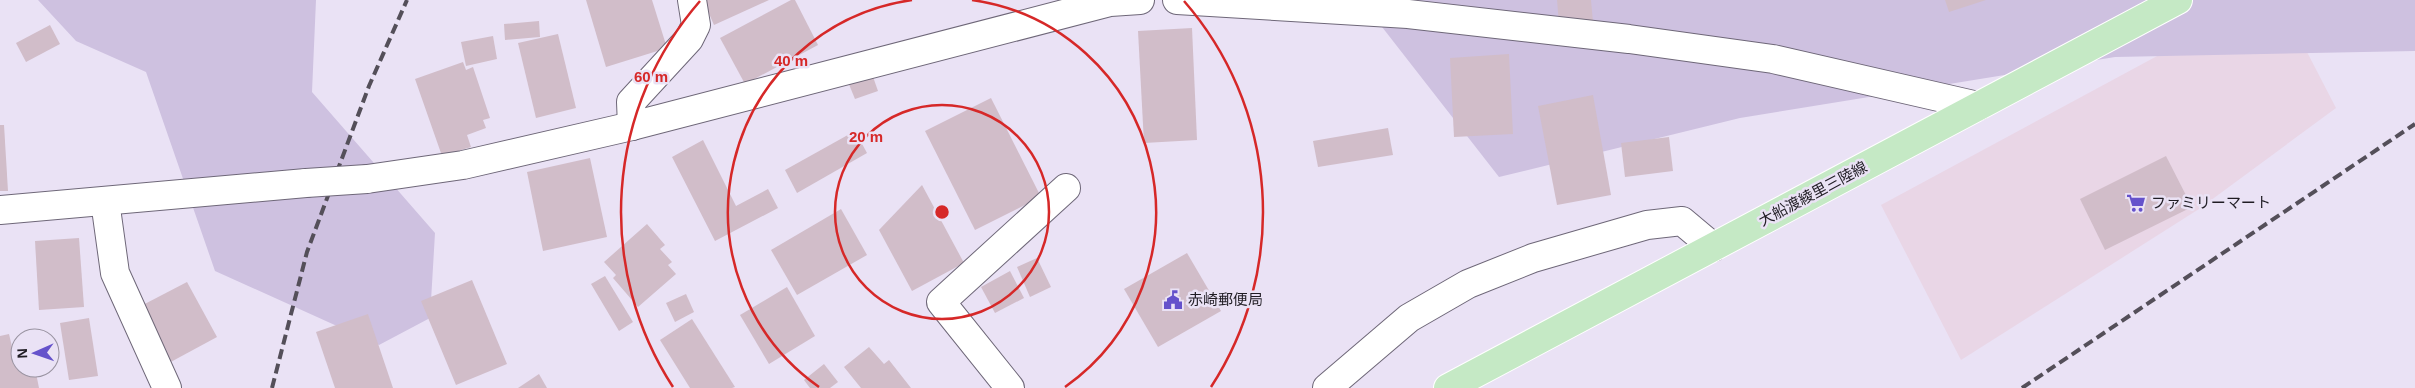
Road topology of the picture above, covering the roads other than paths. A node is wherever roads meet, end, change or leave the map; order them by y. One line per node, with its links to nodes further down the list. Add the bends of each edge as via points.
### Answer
1 (692, 0): 6 (street, via 696,25 689,39 631,102)
2 (1140, 0): 6 (street, via 1110,2)
3 (1177, 0): 5 (street, via 1408,14 1629,39 1773,59)
4 (2178, 0): 5 (main road, 大船渡綾里三陸線)
5 (1978, 106): 10 (main road, 大船渡綾里三陸線)
6 (632, 126): 8 (street, bridge, via 464,165 367,179)
7 (1066, 188): 12 (street, via 941,302)
8 (105, 202): 9 (street); 11 (street, via 115,273)
9 (0, 210)
10 (1713, 247): 13 (street, via 1682,222 1647,226 1533,258 1468,284 1408,318); 14 (main road, 大船渡綾里三陸線)
11 (166, 388)
12 (1010, 388)
13 (1326, 388)
14 (1448, 388)

